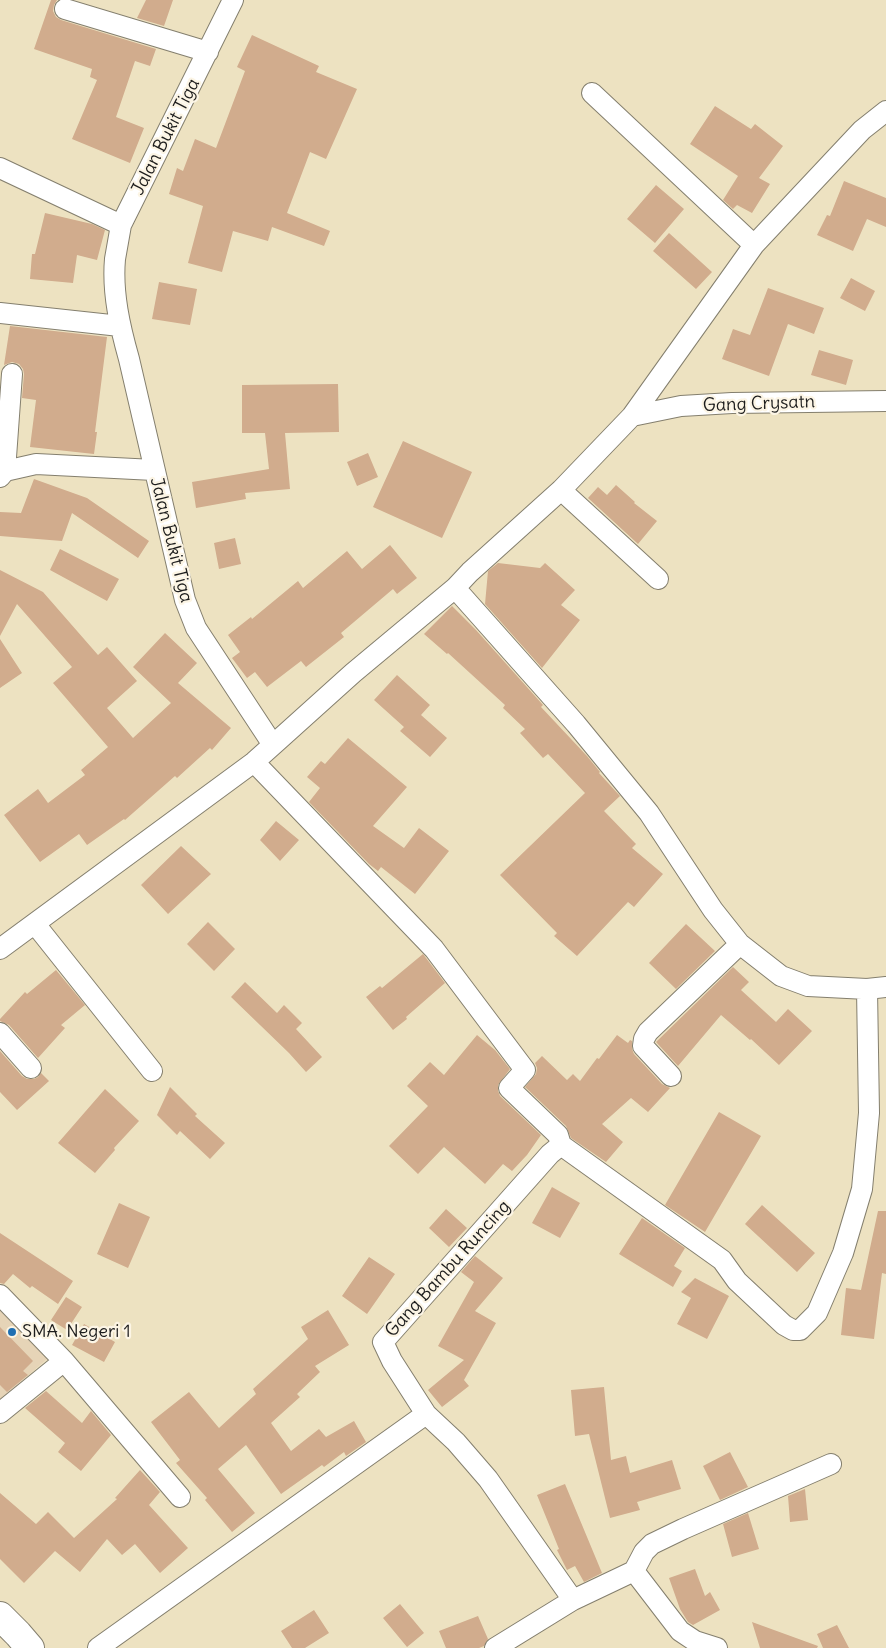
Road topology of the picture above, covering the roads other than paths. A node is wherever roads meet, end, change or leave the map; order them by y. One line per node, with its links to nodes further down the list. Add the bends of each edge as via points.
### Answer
1 (233, 0): 3 (street, Jalan Bukit Tiga)
2 (65, 9): 3 (street)
3 (208, 52): 7 (street, Jalan Bukit Tiga)
4 (592, 92): 8 (street)
5 (886, 111): 8 (street, via 862,130)
6 (0, 168): 7 (street)
7 (122, 225): 10 (street, Jalan Bukit Tiga, via 115,260)
8 (754, 245): 13 (street)
9 (0, 314): 10 (street)
10 (120, 326): 14 (street, Jalan Bukit Tiga)
11 (12, 374): 15 (street)
12 (886, 401): 13 (street, Gang Crysatn, via 681,406)
13 (632, 416): 16 (street)
14 (154, 470): 15 (street, via 36,464); 19 (street, Jalan Bukit Tiga, via 185,600 196,628)
15 (2, 474)
16 (561, 490): 17 (street); 18 (street)
17 (658, 580)
18 (455, 588): 19 (street); 22 (street, via 576,724 649,813 713,910)
19 (273, 745): 20 (street)
20 (254, 762): 21 (street); 29 (street, via 434,949 525,1070 509,1088 558,1135)
21 (35, 924): 23 (street); 27 (street)
22 (740, 944): 24 (street, via 781,976 808,986); 28 (street, via 648,1032 643,1046)
23 (0, 949)
24 (876, 988): 29 (street, via 862,1189 843,1253 817,1313 800,1330 784,1325 737,1281 722,1260)
25 (0, 1033): 26 (street)
26 (31, 1068)
27 (152, 1071)
28 (671, 1076)
29 (561, 1145): 33 (street, Gang Bambu Runcing, via 383,1342)
30 (0, 1295): 31 (street)
31 (64, 1361): 32 (street); 35 (street)
32 (0, 1413)
33 (426, 1414): 37 (street, Gang Bambu Runcing, via 488,1479); 40 (street)
34 (831, 1464): 36 (street, via 652,1544)
35 (180, 1497)
36 (634, 1571): 37 (street); 42 (street, via 680,1631 695,1641)
37 (573, 1600): 41 (street)
38 (0, 1616): 39 (main road)
39 (30, 1648)
40 (98, 1648)
41 (495, 1648)
42 (717, 1648)

